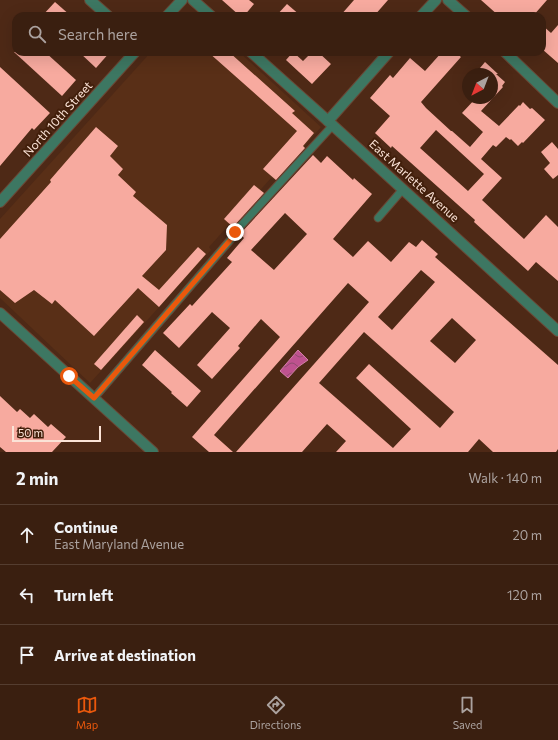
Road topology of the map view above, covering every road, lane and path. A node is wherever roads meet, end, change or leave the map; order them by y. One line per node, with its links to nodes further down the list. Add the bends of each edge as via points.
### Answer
1 (90, 0): 6 (street)
2 (182, 0): 7 (street)
3 (193, 0): 8 (street)
4 (436, 0): 9 (street)
5 (448, 0): 10 (street)
6 (104, 12)
7 (171, 12)
8 (206, 12)
9 (425, 12)
10 (462, 12)
11 (131, 56): 18 (street, North 10th Street)
12 (255, 56): 16 (street, East Marlette Avenue)
13 (386, 56): 16 (street)
14 (509, 56): 15 (street)
15 (558, 103)
16 (330, 123): 17 (street, East Marlette Avenue); 22 (lane)
17 (403, 189): 19 (lane); 21 (street, East Marlette Avenue)
18 (0, 202)
19 (378, 218)
20 (0, 313): 22 (street)
21 (558, 331)
22 (94, 398): 23 (street)
23 (153, 452)

